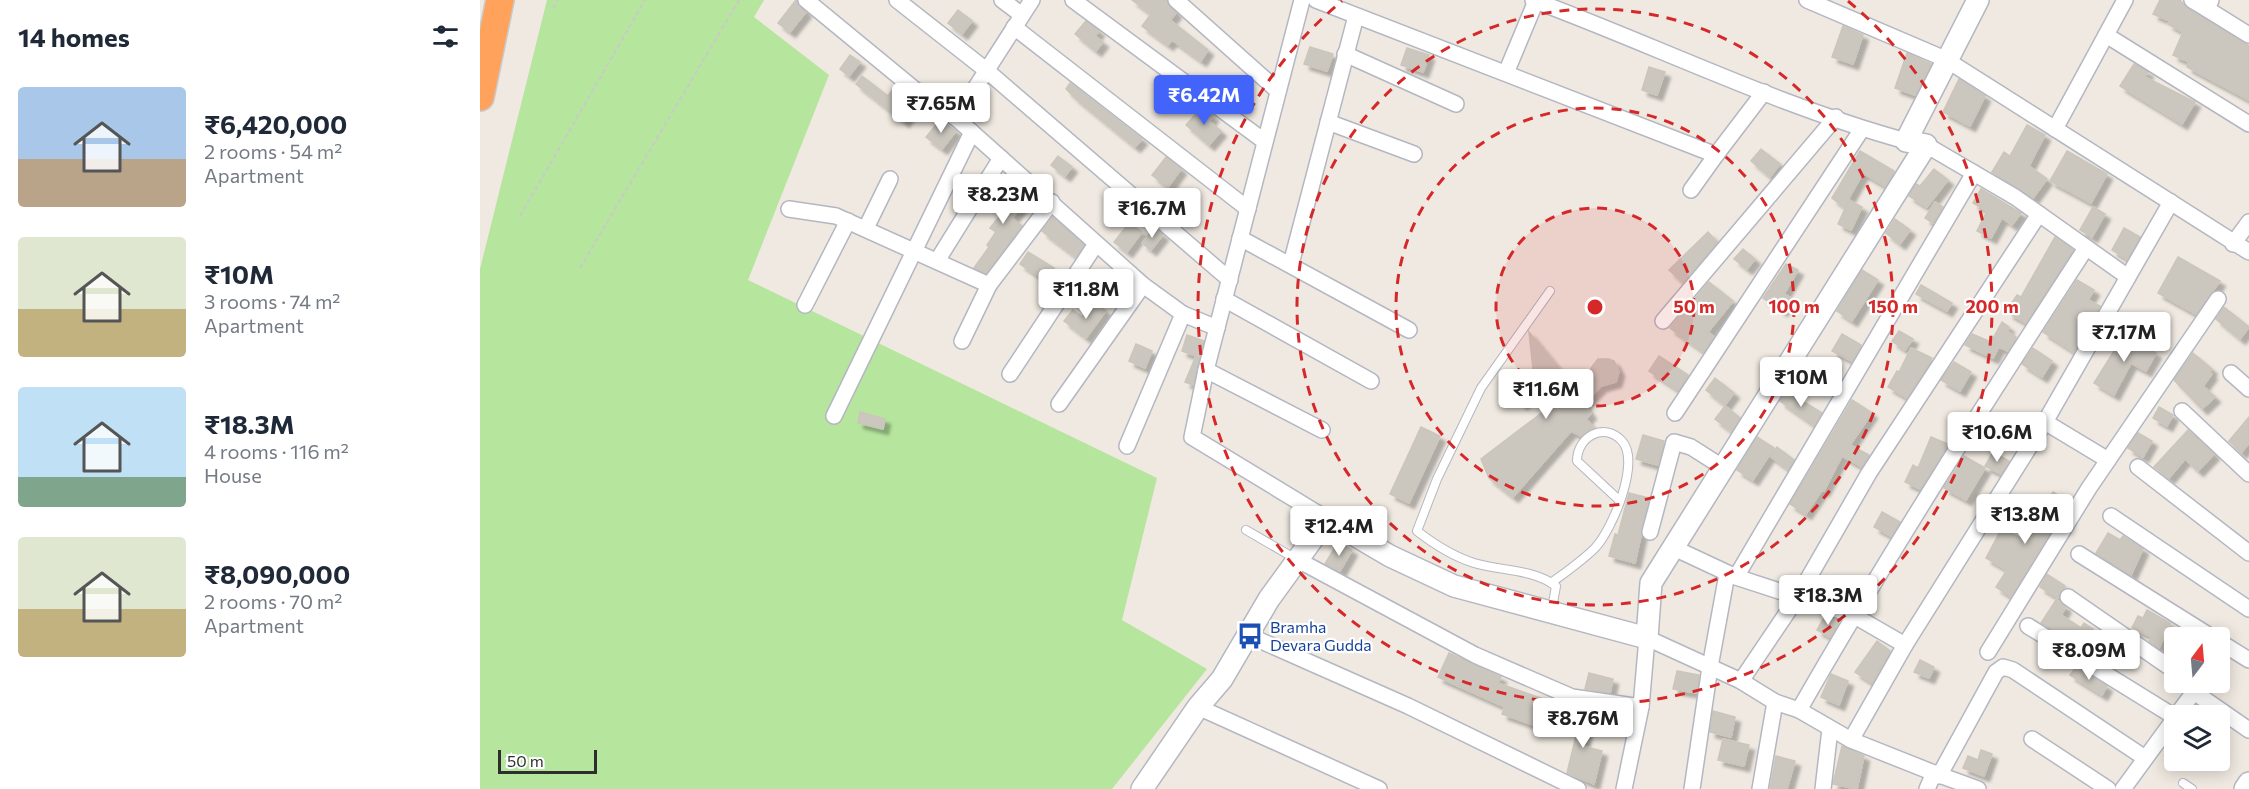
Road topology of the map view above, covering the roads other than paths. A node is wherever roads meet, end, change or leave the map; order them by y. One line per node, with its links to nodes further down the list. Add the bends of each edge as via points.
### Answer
1 (500, 0): 26 (highway)
2 (806, 0): 29 (street, via 930,102)
3 (897, 0): 22 (street)
4 (1002, 0): 17 (street)
5 (1032, 0): 17 (street)
6 (1073, 0): 35 (street)
7 (1176, 0): 24 (street)
8 (1302, 0): 24 (street)
9 (1316, 0): 16 (street)
10 (1807, 0): 21 (street)
11 (1978, 0): 21 (street)
12 (2125, 0): 18 (street)
13 (2192, 0): 15 (street)
14 (1535, 1): 23 (street); 25 (street)
15 (2209, 4): 19 (street)
16 (1356, 16): 20 (street); 23 (street)
17 (1018, 21): 22 (street); 46 (street)
18 (2106, 35): 31 (street); 33 (street)
19 (2249, 35)
20 (1346, 54): 27 (street); 30 (street)
21 (1945, 59): 33 (street); 36 (street)
22 (986, 70): 29 (street); 60 (street)
23 (1506, 73): 38 (street)
24 (1278, 91): 35 (street)
25 (1764, 92): 28 (street); 38 (street)
26 (480, 97)
27 (1456, 104)
28 (1836, 117): 32 (street); 68 (street)
29 (956, 118): 34 (street)
30 (1328, 122): 37 (street); 58 (street)
31 (2249, 124)
32 (1862, 129): 36 (street); 79 (street)
33 (2055, 129): 44 (street)
34 (972, 132): 39 (street); 55 (street)
35 (1264, 141): 46 (street)
36 (1916, 143): 40 (street); 86 (street)
37 (1414, 154)
38 (1716, 155): 42 (street)
39 (1001, 158): 43 (street); 57 (street)
40 (1974, 173): 47 (street); 97 (street)
41 (890, 179): 50 (street)
42 (1691, 190)
43 (1052, 202): 52 (street); 61 (street)
44 (2171, 202): 53 (street); 59 (street)
45 (789, 209): 48 (street, via 828,213)
46 (1248, 209): 51 (street)
47 (2039, 214): 54 (street); 100 (street, via 1869,473)
48 (848, 221): 50 (street); 66 (street)
49 (2249, 222): 53 (street)
50 (866, 228): 55 (street)
51 (1240, 238): 58 (street); 60 (street)
52 (1096, 244): 62 (street); 73 (street)
53 (2233, 244): 56 (street)
54 (2086, 248): 59 (street); 103 (street)
55 (912, 250): 57 (street); 80 (street)
56 (2249, 252)
57 (937, 261): 61 (street)
58 (1291, 264): 70 (street)
59 (2128, 277): 81 (street)
60 (1230, 280): 64 (street)
61 (989, 285): 71 (street)
62 (1143, 285): 67 (street); 77 (street)
63 (1550, 291): 98 (lane, via 1481,388 1417,531 1438,549 1474,563 1545,578)
64 (1224, 299): 69 (street); 75 (street)
65 (2218, 299): 84 (street)
66 (805, 305)
67 (1183, 314): 69 (street); 83 (street)
68 (1663, 321)
69 (1217, 328): 72 (street)
70 (1409, 330)
71 (962, 340)
72 (1206, 370): 82 (street); 90 (street, via 1192,438)
73 (1010, 374)
74 (2231, 374): 76 (street)
75 (1371, 381)
76 (2249, 389)
77 (1059, 404)
78 (2182, 411): 87 (street)
79 (1675, 413)
80 (834, 416)
81 (2045, 422): 84 (street); 108 (street)
82 (1322, 430)
83 (1128, 446)
84 (2108, 460): 110 (street)
85 (2138, 467): 94 (street)
86 (1724, 468): 92 (street, via 1691,447 1674,442); 93 (street)
87 (2249, 474)
88 (1620, 501): 88 (lane, via 1627,474 1626,449 1612,434 1600,431 1580,445 1577,461); 98 (lane, via 1610,529 1595,548)
89 (2111, 516): 101 (street)
90 (1327, 519): 96 (street); 102 (street, via 1390,556 1454,586)
91 (1246, 530): 96 (lane)
92 (1650, 532)
93 (1674, 548): 97 (street); 107 (street, via 1652,582)
94 (2249, 553)
95 (2079, 554): 105 (street)
96 (1298, 560): 106 (street, via 1269,599); 118 (street, via 1475,656 1572,697)
97 (1732, 575): 100 (street); 113 (street)
98 (1551, 583): 102 (lane, via 1556,586)
99 (2068, 597): 112 (street)
100 (1797, 598): 103 (street); 114 (street)
101 (2249, 609)
102 (1551, 612): 107 (street)
103 (1853, 615): 108 (street); 119 (street)
104 (2028, 626): 120 (street)
105 (2195, 627)
106 (1250, 636): 117 (street); 132 (street, via 1408,706)
107 (1647, 638): 113 (street); 118 (street)
108 (1905, 645): 125 (street)
109 (2230, 648): 111 (street)
110 (1988, 652)
111 (2249, 660)
112 (2164, 663)
113 (1710, 667): 114 (street); 134 (street)
114 (1741, 681): 116 (street)
115 (2201, 693): 122 (street)
116 (1775, 702): 119 (street); 135 (street)
117 (1198, 707): 130 (street); 131 (street)
118 (1641, 707): 133 (street)
119 (1799, 710): 121 (street)
120 (2164, 710)
121 (1830, 729): 125 (street); 136 (street)
122 (2249, 730)
123 (2164, 733): 126 (street)
124 (2032, 739): 139 (street)
125 (1851, 740): 127 (street)
126 (2145, 758): 127 (street, via 2003,667 1996,672); 140 (street)
127 (1936, 775): 137 (street); 138 (street)
128 (2182, 783): 141 (lane)
129 (2249, 783): 142 (street)
130 (1143, 789)
131 (1379, 789)
132 (1578, 789)
133 (1624, 789)
134 (1692, 789)
135 (1760, 789)
136 (1823, 789)
137 (1927, 789)
138 (1978, 789)
139 (2108, 789)
140 (2123, 789)
141 (2192, 789)
142 (2245, 789)

